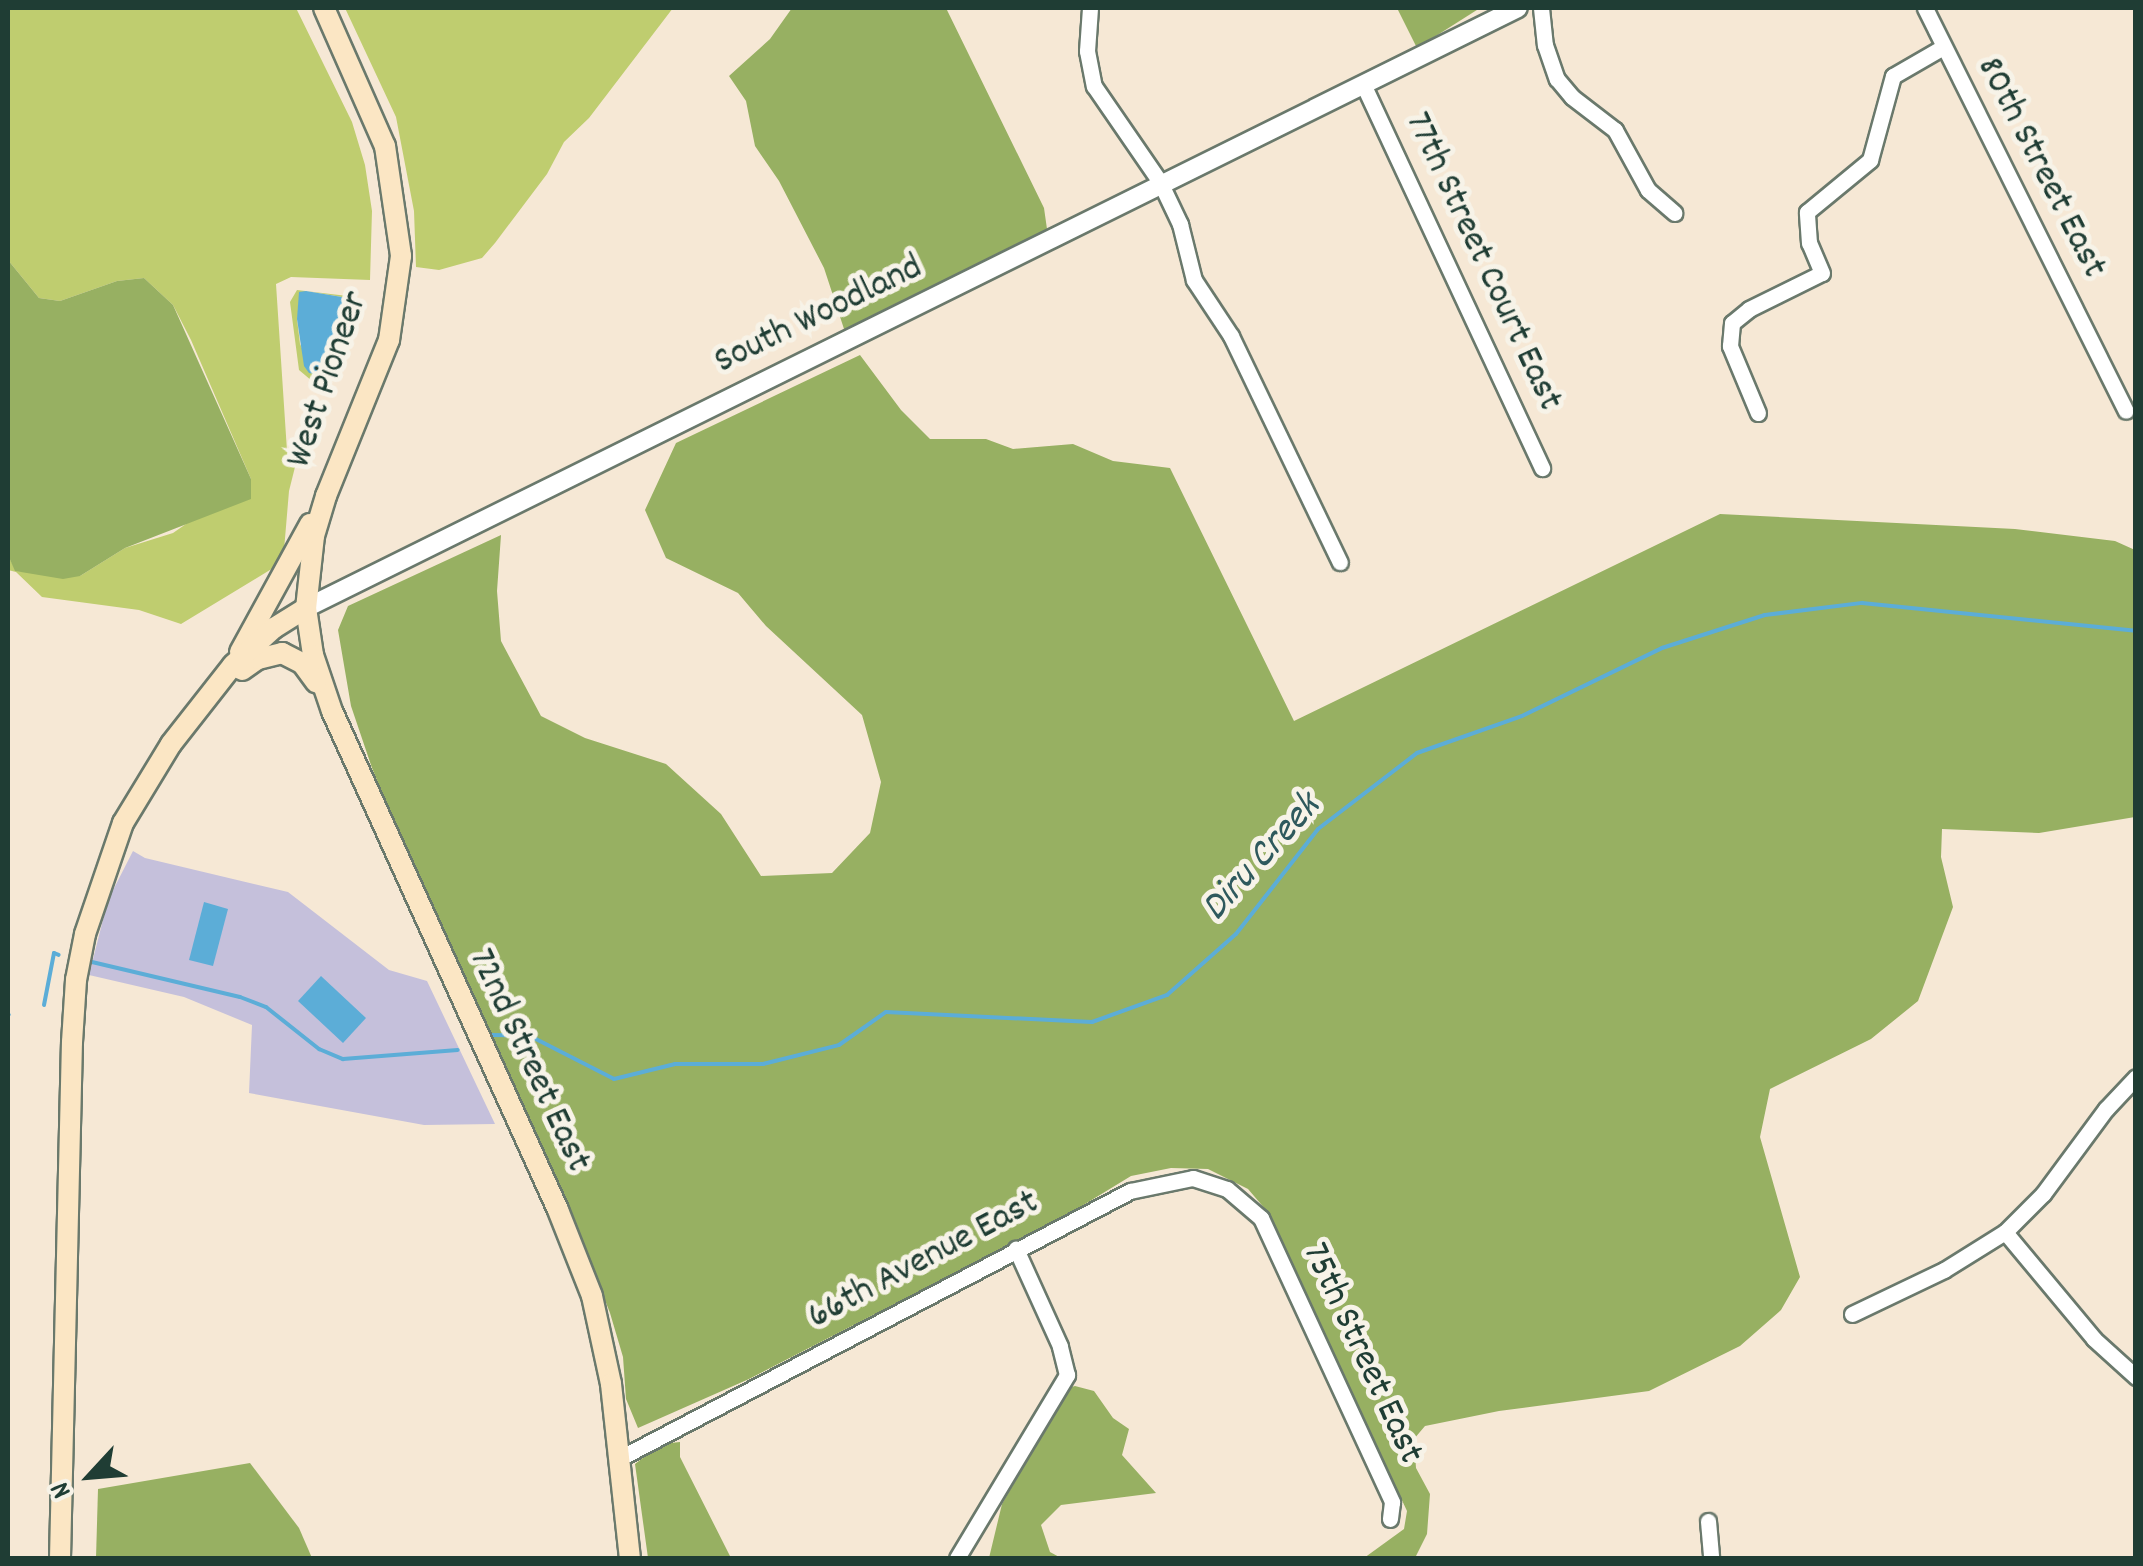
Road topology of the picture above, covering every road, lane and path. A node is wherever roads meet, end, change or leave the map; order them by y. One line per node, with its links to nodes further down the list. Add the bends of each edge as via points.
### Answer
1 (324, 8): 13 (main road, West Pioneer, via 384,146 400,256 389,340)
2 (1090, 8): 8 (street, via 1087,52 1094,86)
3 (1518, 8): 7 (street, South Woodland)
4 (1541, 8): 9 (street, via 1558,78 1615,130 1648,190)
5 (1925, 8): 6 (street, 80th Street East)
6 (1943, 46): 10 (street, 80th Street East); 11 (street, via 1894,76 1870,160 1807,212 1808,242 1822,272 1748,308 1732,323 1730,346)
7 (1363, 84): 8 (street, South Woodland); 12 (street, 77th Street Court East)
8 (1160, 182): 14 (street, via 1180,224 1194,280 1231,336); 15 (street, South Woodland)
9 (1674, 212)
10 (2126, 411)
11 (1758, 413)
12 (1542, 468)
13 (326, 496): 15 (main road, West Pioneer); 16 (main road)
14 (1340, 562)
15 (306, 608): 16 (main road); 18 (main road, 72nd Street East)
16 (233, 665): 17 (main road)
17 (208, 694): 18 (main road, via 258,659 282,653 302,663); 28 (main road, via 124,822 76,980)
18 (332, 711): 25 (main road, 72nd Street East, via 582,1267 601,1326)
19 (2136, 1077): 21 (street)
20 (1261, 1218): 22 (street, 66th Avenue East, via 1220,1185 1170,1180 1130,1191); 26 (street, 75th Street East, via 1392,1502)
21 (2005, 1232): 23 (street); 24 (street, via 2094,1339)
22 (1016, 1249): 25 (street, 66th Avenue East); 30 (street, via 1067,1375)
23 (1852, 1314)
24 (2136, 1377)
25 (620, 1458): 29 (main road, 72nd Street East)
26 (1390, 1519)
27 (1708, 1521): 31 (street)
28 (60, 1558)
29 (630, 1558)
30 (956, 1558)
31 (1711, 1558)

